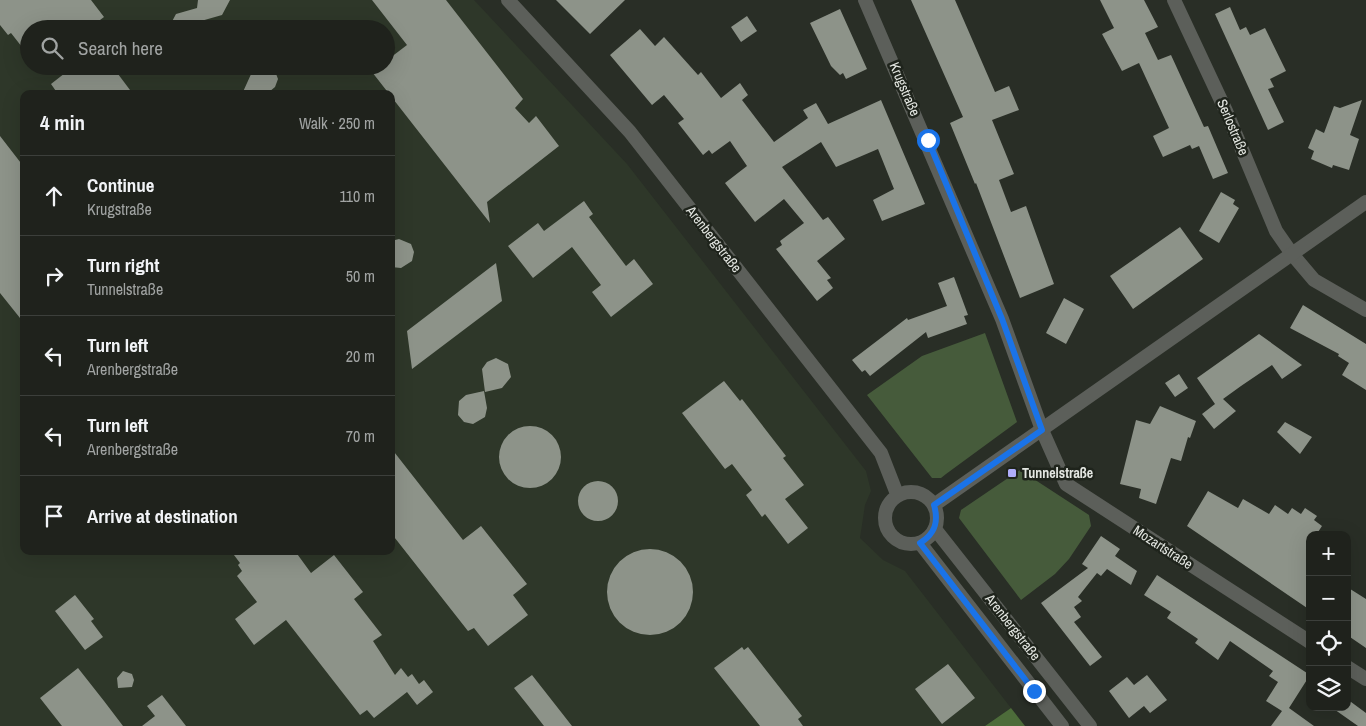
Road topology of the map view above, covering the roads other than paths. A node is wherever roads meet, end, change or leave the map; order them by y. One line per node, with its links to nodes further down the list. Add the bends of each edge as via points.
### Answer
1 (508, 0): 8 (street, Arenbergstraße, via 630,132 880,453)
2 (865, 0): 7 (street, Krugstraße, via 1002,319)
3 (1174, 0): 5 (street, Serlostraße, via 1226,111 1276,230)
4 (1366, 202): 5 (street)
5 (1292, 254): 6 (street, Serlostraße, via 1314,280); 7 (street)
6 (1366, 310)
7 (1042, 430): 9 (street); 12 (street, Mozartstraße, via 1066,484)
8 (897, 494): 9 (street, via 912,491 925,495); 11 (street, via 886,509 886,528 905,544)
9 (934, 505): 10 (street, via 937,516)
10 (935, 529): 11 (street); 16 (street, Arenbergstraße)
11 (920, 543): 15 (street, Arenbergstraße)
12 (1306, 639)
13 (1351, 670): 14 (street)
14 (1366, 679)
15 (1062, 726)
16 (1090, 726)

